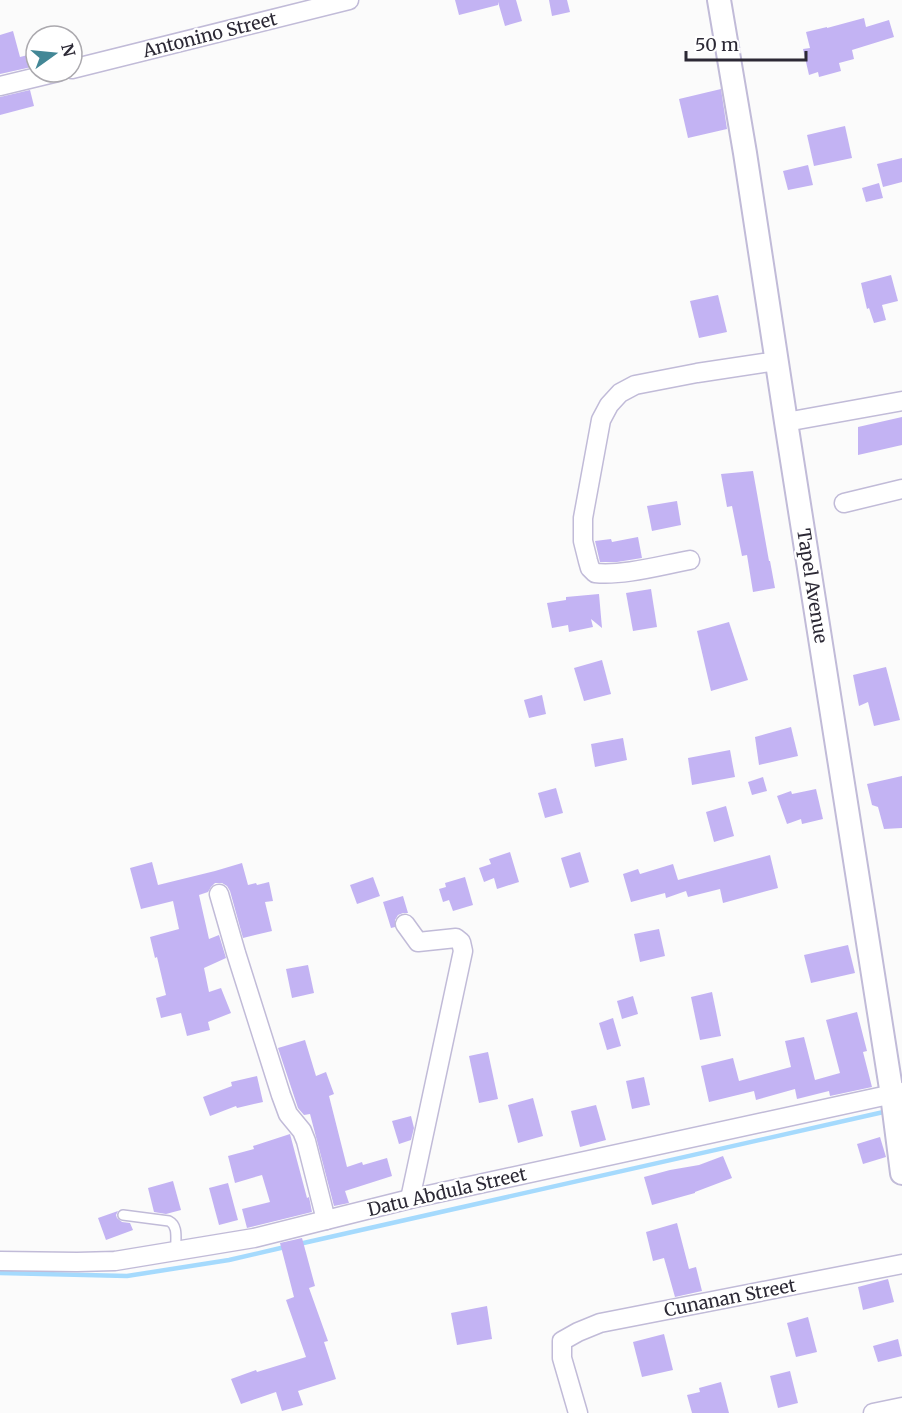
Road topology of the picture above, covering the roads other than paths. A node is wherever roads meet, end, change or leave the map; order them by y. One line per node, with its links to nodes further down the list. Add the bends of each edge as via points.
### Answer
1 (349, 0): 3 (street, Antonino Street)
2 (719, 0): 6 (street, Tapel Avenue)
3 (84, 66)
4 (24, 80): 5 (street)
5 (0, 86)
6 (777, 361): 8 (street, Tapel Avenue); 11 (street, via 635,386 620,393 601,420 583,518 583,541 590,568 603,574)
7 (902, 401): 8 (street)
8 (786, 422): 14 (street, Tapel Avenue)
9 (902, 489): 10 (street)
10 (844, 503)
11 (690, 560)
12 (219, 894): 18 (street, via 281,1095 306,1141)
13 (405, 924): 16 (street, via 418,942 456,938 463,951)
14 (897, 1094): 15 (street, Tapel Avenue); 16 (street, Datu Abdula Street)
15 (902, 1173)
16 (410, 1199): 18 (street, Datu Abdula Street)
17 (123, 1215): 19 (lane, via 173,1223)
18 (326, 1220): 19 (street, Datu Abdula Street, via 254,1238)
19 (176, 1250): 20 (street, Datu Abdula Street, via 116,1261)
20 (0, 1261)
21 (902, 1264): 23 (street, Cunanan Street, via 600,1323 578,1332 562,1341 562,1358)
22 (902, 1407): 24 (street)
23 (578, 1413)
24 (873, 1413)

